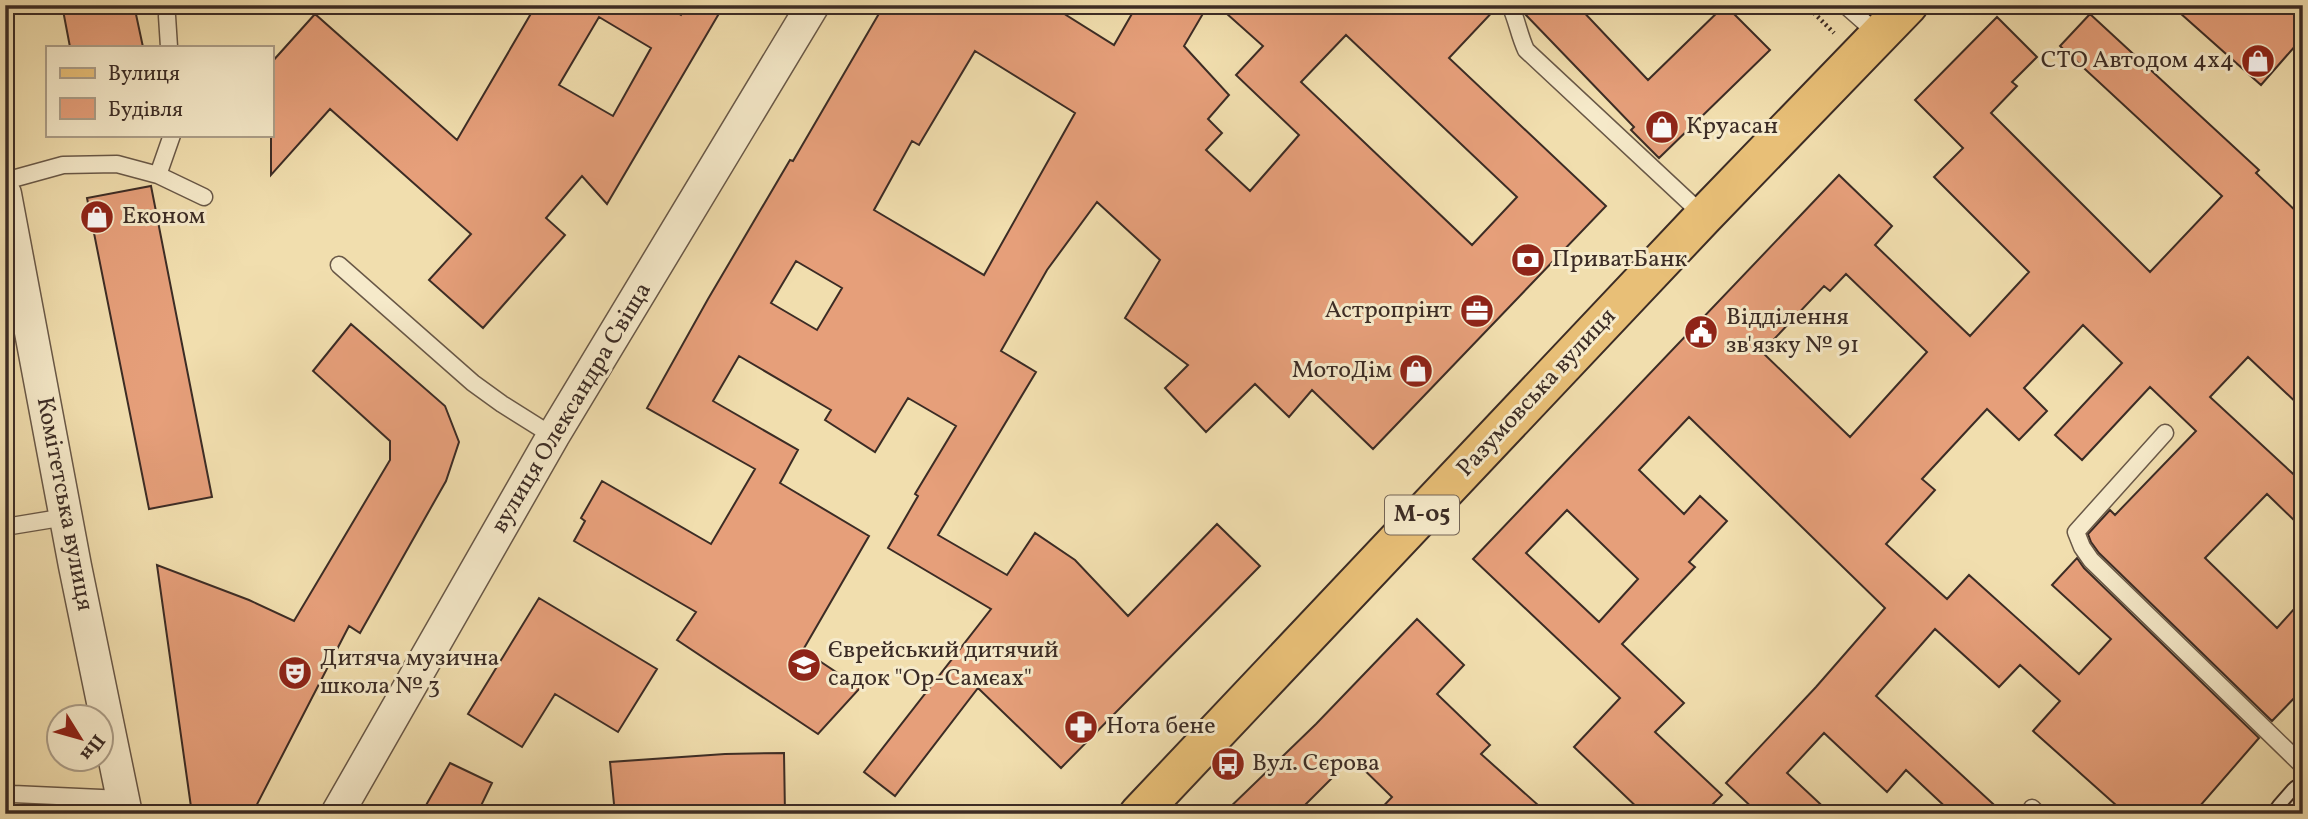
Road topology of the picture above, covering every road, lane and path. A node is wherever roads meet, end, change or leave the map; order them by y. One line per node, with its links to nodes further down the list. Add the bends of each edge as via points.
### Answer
1 (813, 5): 16 (street, вулиця Олександра Свіща)
2 (1510, 5): 13 (lane, via 1526,50)
3 (1846, 5): 6 (lane)
4 (1908, 5): 6 (main road, Разумовська вулиця / М-05)
5 (167, 16): 7 (lane)
6 (1879, 35): 13 (main road, Разумовська вулиця / М-05)
7 (169, 46)
8 (172, 136): 9 (lane)
9 (158, 175): 10 (lane, via 117,164 63,164); 12 (lane)
10 (5, 181)
11 (5, 194): 17 (street, Комітетська вулиця)
12 (204, 197)
13 (1704, 216): 24 (main road, Разумовська вулиця / М-05)
14 (339, 265): 16 (lane, via 473,383)
15 (2165, 433): 19 (lane, via 2076,532 2082,547)
16 (553, 436): 23 (street, вулиця Олександра Свіща)
17 (65, 517): 18 (lane); 22 (street, Комітетська вулиця)
18 (5, 527)
19 (2303, 766)
20 (5, 791): 22 (lane)
21 (2303, 798): 25 (main road)
22 (125, 806)
23 (337, 814)
24 (1139, 814)
25 (2288, 814)

